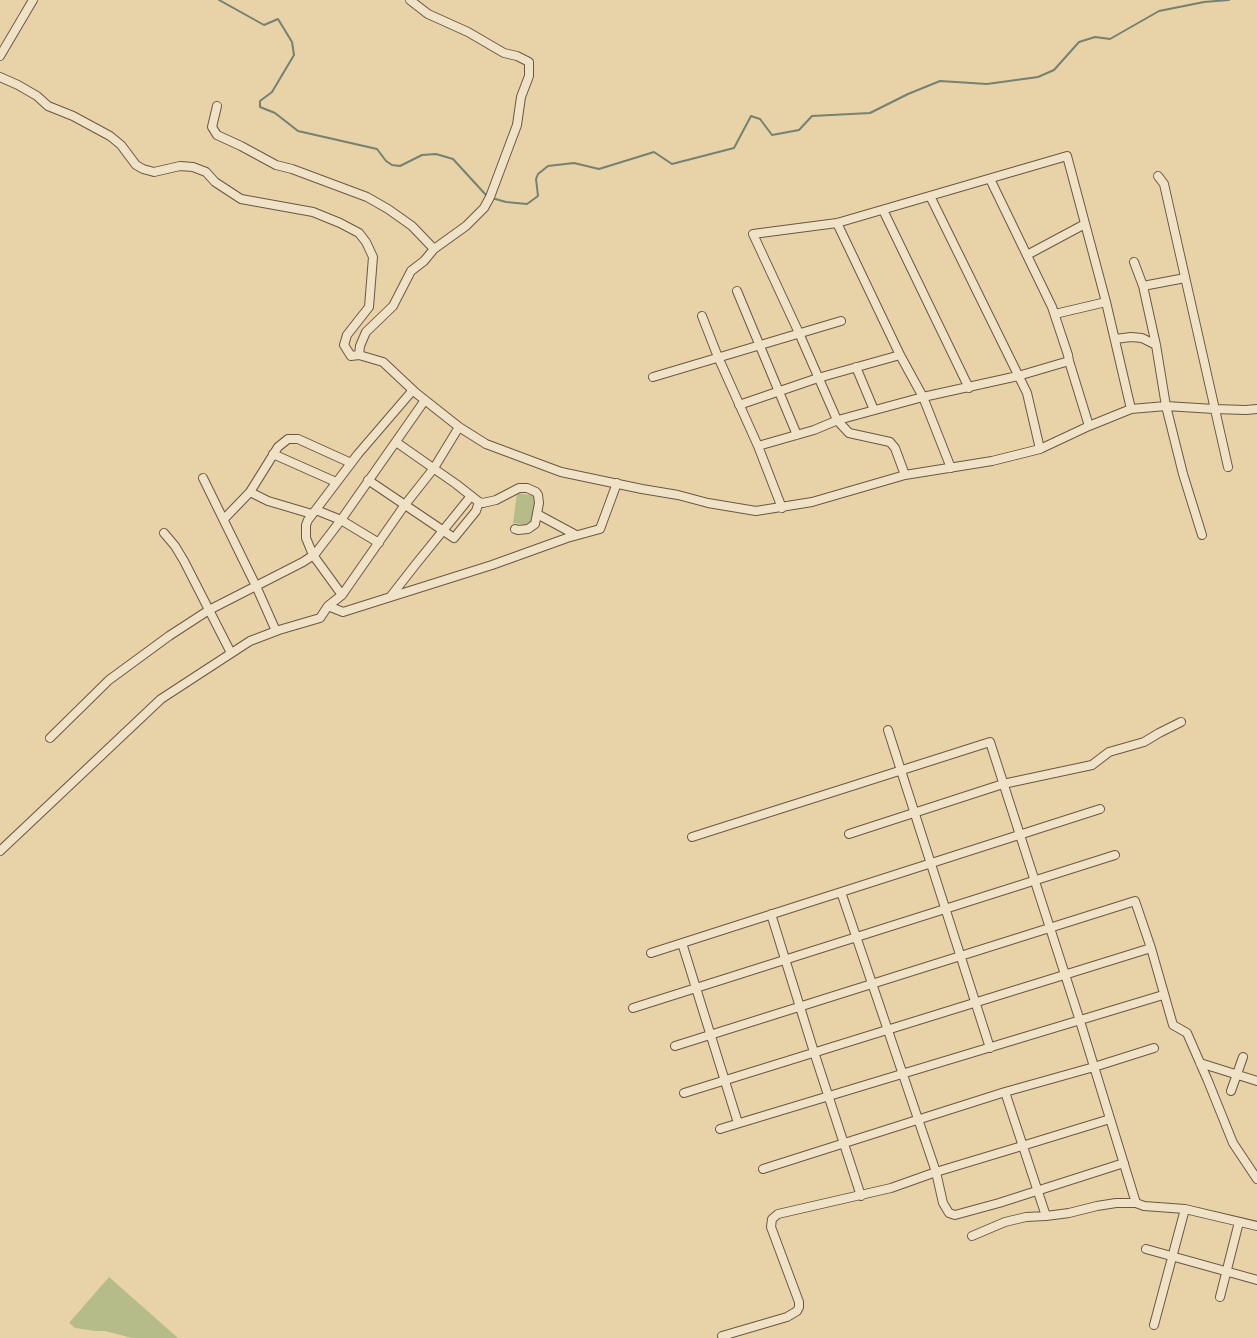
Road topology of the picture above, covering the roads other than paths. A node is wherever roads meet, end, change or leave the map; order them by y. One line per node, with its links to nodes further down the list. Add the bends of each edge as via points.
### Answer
1 (33, 0): 3 (street)
2 (410, 0): 12 (street, via 428,14 529,62 517,125 492,194 466,226)
3 (0, 56)
4 (0, 77): 27 (street, via 110,136 143,169 154,172 193,167 242,199 313,212 358,233 372,257 369,307 344,345 351,356)
5 (217, 106): 12 (street, via 212,127 217,135 276,165 367,197 412,226)
6 (1158, 176): 15 (street, via 1164,184)
7 (990, 179): 8 (street); 11 (street, via 1067,156); 13 (street)
8 (930, 196): 9 (street); 32 (street)
9 (883, 210): 10 (street); 34 (street)
10 (837, 223): 22 (street, via 753,234); 26 (street)
11 (1085, 224): 13 (street); 18 (street)
12 (434, 249): 27 (street, via 411,271 393,306 366,332)
13 (1027, 255): 19 (street)
14 (1134, 262): 16 (street)
15 (1185, 279): 16 (street); 41 (street)
16 (1143, 286): 25 (street)
17 (737, 291): 24 (street)
18 (1106, 302): 19 (street); 23 (street)
19 (1054, 314): 29 (street)
20 (702, 316): 28 (street)
21 (841, 321): 22 (street)
22 (799, 333): 24 (street); 33 (street)
23 (1115, 339): 25 (street, via 1135,337); 43 (street)
24 (759, 345): 28 (street); 36 (street)
25 (1156, 345): 40 (street)
26 (900, 354): 30 (street); 37 (street)
27 (359, 356): 35 (street, via 383,362)
28 (717, 357): 31 (street); 39 (street)
29 (1069, 361): 32 (street); 46 (street)
30 (856, 367): 33 (street); 44 (street)
31 (653, 376)
32 (1018, 376): 34 (street); 51 (street, via 1027,393)
33 (818, 378): 36 (street); 45 (street)
34 (969, 388): 37 (street)
35 (413, 390): 38 (street); 53 (street)
36 (779, 391): 39 (street); 48 (street)
37 (924, 397): 44 (street); 56 (street)
38 (426, 400): 47 (street); 49 (street)
39 (739, 405): 50 (street)
40 (1166, 406): 41 (street); 43 (street); 75 (street)
41 (1214, 409): 42 (street); 54 (street)
42 (1257, 409)
43 (1131, 410): 46 (street)
44 (874, 411): 45 (street)
45 (838, 420): 48 (street); 57 (street, via 849,433 890,442)
46 (1089, 426): 51 (street)
47 (459, 427): 55 (street); 61 (street, via 486,444 561,472)
48 (797, 435): 50 (street)
49 (396, 442): 55 (street); 59 (street)
50 (758, 446): 66 (street)
51 (1040, 449): 56 (street)
52 (273, 454): 53 (street, via 291,438); 60 (street); 62 (street)
53 (351, 463): 60 (street)
54 (1228, 467)
55 (434, 468): 63 (street); 65 (street)
56 (951, 468): 57 (street)
57 (905, 475): 66 (street)
58 (203, 478): 69 (street)
59 (368, 480): 65 (street); 70 (street)
60 (336, 482): 67 (street)
61 (617, 483): 66 (street, via 756,511); 74 (street, via 600,529)
62 (250, 492): 67 (street, via 268,501); 69 (street)
63 (471, 496): 64 (street); 72 (street)
64 (479, 502): 68 (street, via 527,488 538,495); 72 (street, via 454,538)
65 (404, 506): 72 (street); 76 (street)
66 (782, 507)
67 (314, 512): 70 (street); 77 (street, via 305,534)
68 (537, 514): 71 (street, via 531,528); 74 (street)
69 (224, 519): 78 (street)
70 (341, 520): 76 (street); 77 (street)
71 (515, 529)
72 (442, 531): 80 (street)
73 (164, 533): 82 (street, via 184,561)
74 (576, 535): 80 (street)
75 (1202, 535)
76 (379, 543): 79 (street)
77 (313, 555): 78 (street); 79 (street)
78 (256, 586): 82 (street); 83 (street)
79 (342, 595): 81 (street)
80 (391, 597): 81 (street, via 342,612)
81 (328, 606): 83 (street, via 320,618)
82 (209, 610): 84 (street); 87 (street, via 109,680)
83 (276, 631): 84 (street)
84 (231, 653): 95 (street, via 161,699)
85 (1181, 722): 89 (street, via 1144,741 1109,752 1082,769)
86 (888, 730): 88 (street)
87 (50, 738)
88 (901, 770): 89 (street, via 990,742); 91 (street); 94 (street)
89 (1003, 784): 91 (street); 93 (street)
90 (1100, 808): 93 (street)
91 (915, 813): 92 (street); 97 (street)
92 (849, 834)
93 (1020, 834): 97 (street); 98 (street)
94 (692, 837)
95 (0, 851)
96 (1116, 855): 98 (street)
97 (931, 863): 99 (street); 100 (street)
98 (1035, 881): 100 (street); 102 (street)
99 (841, 891): 101 (street); 103 (street)
100 (946, 909): 103 (street); 107 (street)
101 (771, 914): 104 (street); 108 (street)
102 (1050, 929): 105 (street, via 1136,901); 107 (street); 109 (street)
103 (856, 937): 108 (street); 110 (street)
104 (682, 943): 106 (street); 111 (street)
105 (1151, 948): 109 (street); 112 (street)
106 (651, 953)
107 (961, 957): 110 (street); 113 (street)
108 (785, 960): 111 (street); 114 (street)
109 (1065, 974): 113 (street); 116 (street)
110 (872, 985): 114 (street); 117 (street)
111 (696, 988): 115 (street); 118 (street)
112 (1163, 995): 116 (street); 124 (street, via 1173,1025 1187,1033)
113 (976, 1002): 117 (street); 120 (street)
114 (800, 1007): 118 (street); 122 (street)
115 (633, 1008)
116 (1080, 1021): 120 (street); 125 (street)
117 (887, 1029): 122 (street); 126 (street)
118 (710, 1035): 119 (street); 128 (street)
119 (675, 1046)
120 (990, 1048): 126 (street)
121 (1154, 1048): 125 (street)
122 (814, 1052): 128 (street); 133 (street)
123 (1243, 1057): 127 (street)
124 (1200, 1063): 127 (street); 143 (street, via 1233,1143)
125 (1094, 1067): 131 (street); 135 (street)
126 (902, 1074): 133 (street); 134 (street)
127 (1236, 1075): 129 (street); 130 (street)
128 (724, 1080): 132 (street); 136 (street)
129 (1257, 1081)
130 (1231, 1091)
131 (1005, 1092): 134 (street); 139 (street)
132 (684, 1093)
133 (829, 1096): 136 (street); 138 (street)
134 (918, 1119): 138 (street); 142 (street)
135 (1110, 1119): 139 (street); 140 (street)
136 (738, 1123): 137 (street)
137 (720, 1129)
138 (843, 1144): 141 (street); 145 (street)
139 (1022, 1146): 142 (street); 144 (street)
140 (1124, 1163): 144 (street); 146 (street)
141 (763, 1169)
142 (936, 1172): 144 (street, via 943,1203 955,1215); 145 (street)
143 (1257, 1179)
144 (1038, 1190): 148 (street)
145 (861, 1196): 158 (street, via 778,1214 772,1219 771,1227 799,1302 797,1311)
146 (1136, 1203): 147 (street); 148 (street, via 1106,1204)
147 (1185, 1209): 149 (street); 153 (street)
148 (1046, 1216): 151 (street, via 1005,1222)
149 (1239, 1222): 150 (street); 154 (street)
150 (1257, 1226)
151 (972, 1236)
152 (1146, 1249): 153 (street)
153 (1172, 1256): 154 (street); 157 (street)
154 (1227, 1271): 155 (street); 156 (street)
155 (1257, 1280)
156 (1220, 1297)
157 (1154, 1325)
158 (722, 1336)

